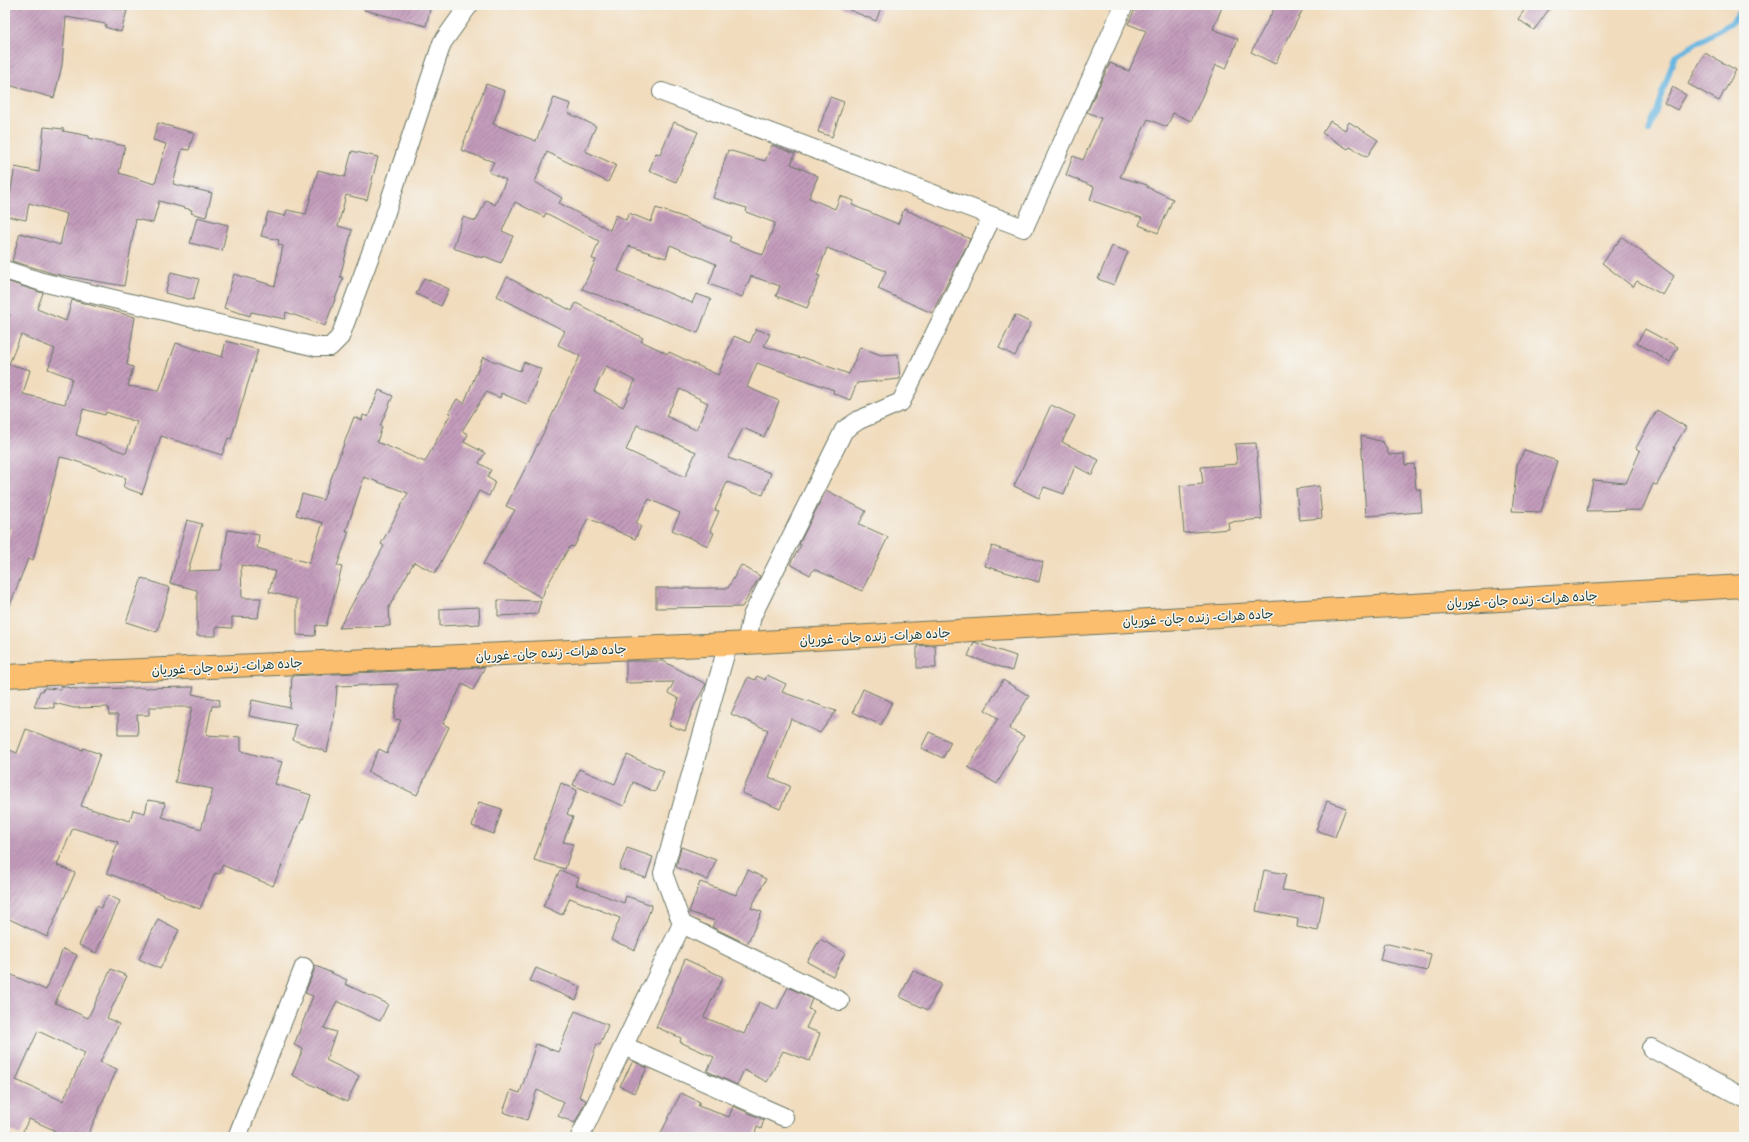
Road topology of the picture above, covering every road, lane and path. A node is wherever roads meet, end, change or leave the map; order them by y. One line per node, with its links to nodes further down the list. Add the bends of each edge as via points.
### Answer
1 (469, 5): 5 (street, via 442,43 367,265 340,337 330,347 316,347 162,311 42,282)
2 (1124, 5): 4 (street, via 1024,228)
3 (662, 92): 4 (street)
4 (992, 217): 7 (street, via 901,402 859,420 844,430)
5 (5, 270)
6 (1744, 586): 7 (main road, جاده هرات- زنده جان- غوریان)
7 (737, 644): 8 (main road, جاده هرات- زنده جان- غوریان); 9 (street, via 663,873)
8 (5, 676)
9 (682, 924): 11 (street); 12 (street)
10 (304, 967): 16 (street)
11 (840, 1001)
12 (624, 1046): 15 (street); 17 (street)
13 (1651, 1048): 14 (street)
14 (1744, 1098)
15 (784, 1117)
16 (237, 1137)
17 (580, 1137)

